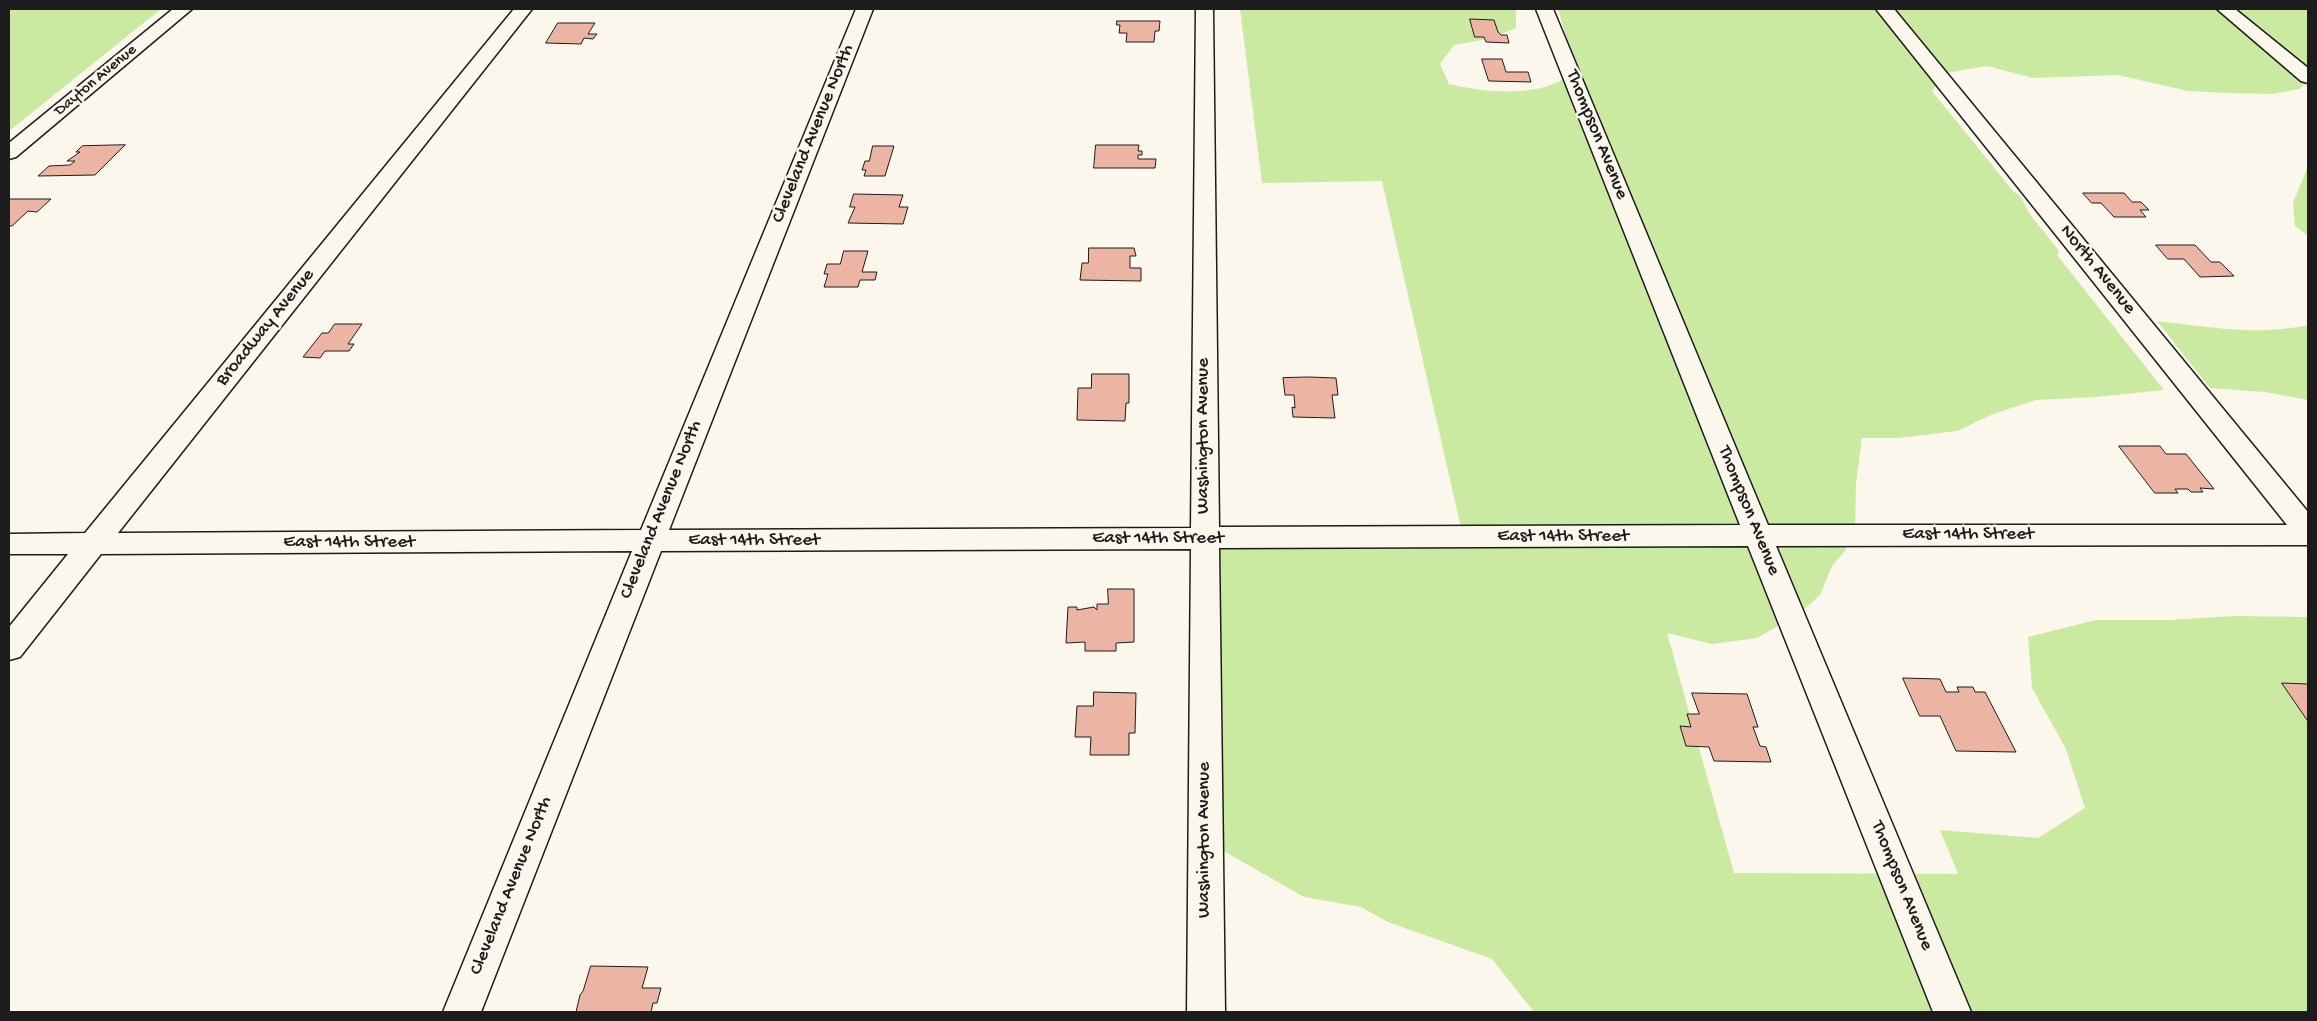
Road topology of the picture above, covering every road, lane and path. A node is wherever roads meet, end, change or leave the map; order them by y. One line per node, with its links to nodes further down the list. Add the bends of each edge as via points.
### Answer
1 (183, 9): 9 (street, Dayton Avenue)
2 (524, 9): 16 (street, Broadway Avenue)
3 (864, 9): 14 (street, Cleveland Avenue North)
4 (1204, 9): 13 (street, Washington Avenue)
5 (1544, 9): 12 (street, Thompson Avenue)
6 (1885, 9): 10 (street, North Avenue)
7 (2225, 9): 8 (street)
8 (2308, 77)
9 (9, 153)
10 (2308, 531)
11 (2308, 535): 12 (street, East 14th Street)
12 (1759, 536): 13 (street, East 14th Street); 20 (street, Thompson Avenue)
13 (1204, 538): 14 (street, East 14th Street); 19 (street, Washington Avenue)
14 (650, 541): 16 (street, East 14th Street); 18 (street, Cleveland Avenue North)
15 (9, 544): 16 (street, East 14th Street)
16 (92, 544): 17 (street, Broadway Avenue)
17 (9, 648)
18 (462, 1012)
19 (1206, 1012)
20 (1952, 1012)

